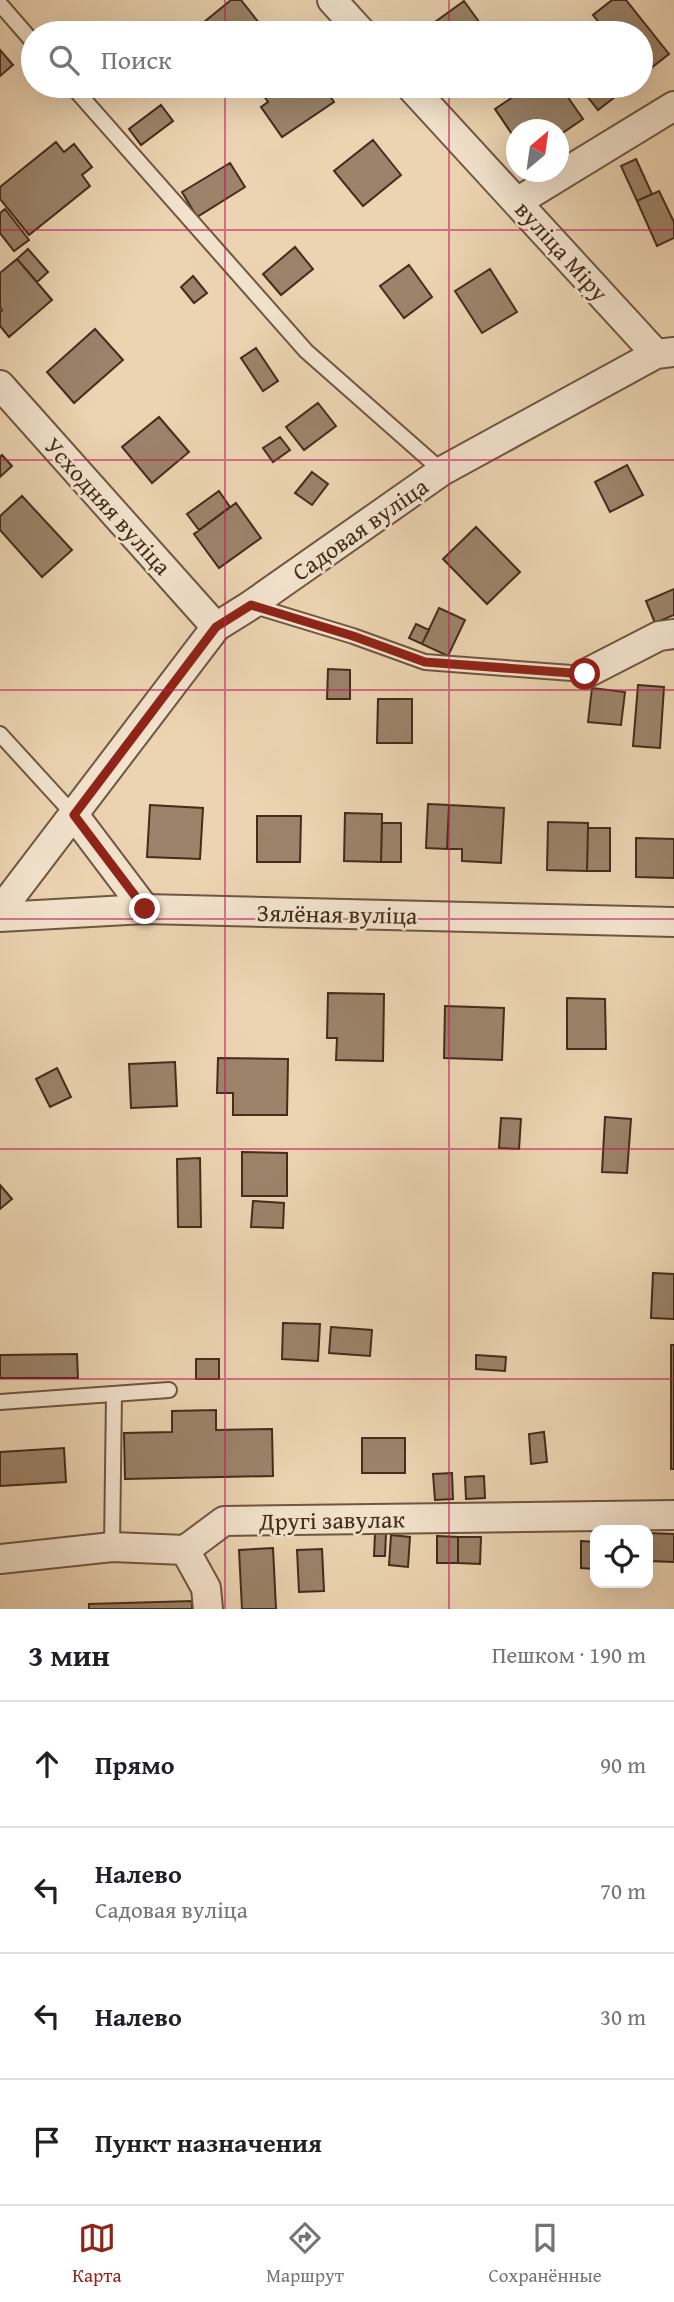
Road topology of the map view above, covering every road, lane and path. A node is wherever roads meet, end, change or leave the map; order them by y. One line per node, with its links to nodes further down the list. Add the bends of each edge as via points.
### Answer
1 (332, 0): 3 (street)
2 (0, 4): 4 (lane)
3 (351, 21)
4 (21, 28)
5 (83, 98): 11 (lane, via 306,351)
6 (422, 98): 8 (street, вуліца Міру)
7 (674, 106): 8 (street)
8 (517, 202): 9 (street, вуліца Міру)
9 (665, 353): 11 (street, Садовая вуліца)
10 (0, 385): 13 (street, Усходняя вуліца)
11 (442, 471): 12 (street, Садовая вуліца)
12 (251, 605): 13 (street, Садовая вуліца); 15 (lane, via 425,662)
13 (216, 627): 17 (street, Садовая вуліца)
14 (674, 634): 15 (street, via 659,636)
15 (585, 674)
16 (0, 734): 17 (lane)
17 (74, 815): 18 (street); 19 (street, Садовая вуліца)
18 (145, 909): 20 (street, Зялёная вуліца); 21 (street, Зялёная вуліца)
19 (0, 911)
20 (0, 917)
21 (674, 922)
22 (169, 1390): 23 (lane)
23 (114, 1395): 24 (lane); 26 (lane)
24 (0, 1402)
25 (674, 1515): 27 (street, Другі завулак, via 224,1521)
26 (112, 1547): 27 (street); 28 (street)
27 (185, 1550): 29 (street, via 206,1588)
28 (0, 1559)
29 (208, 1609)

